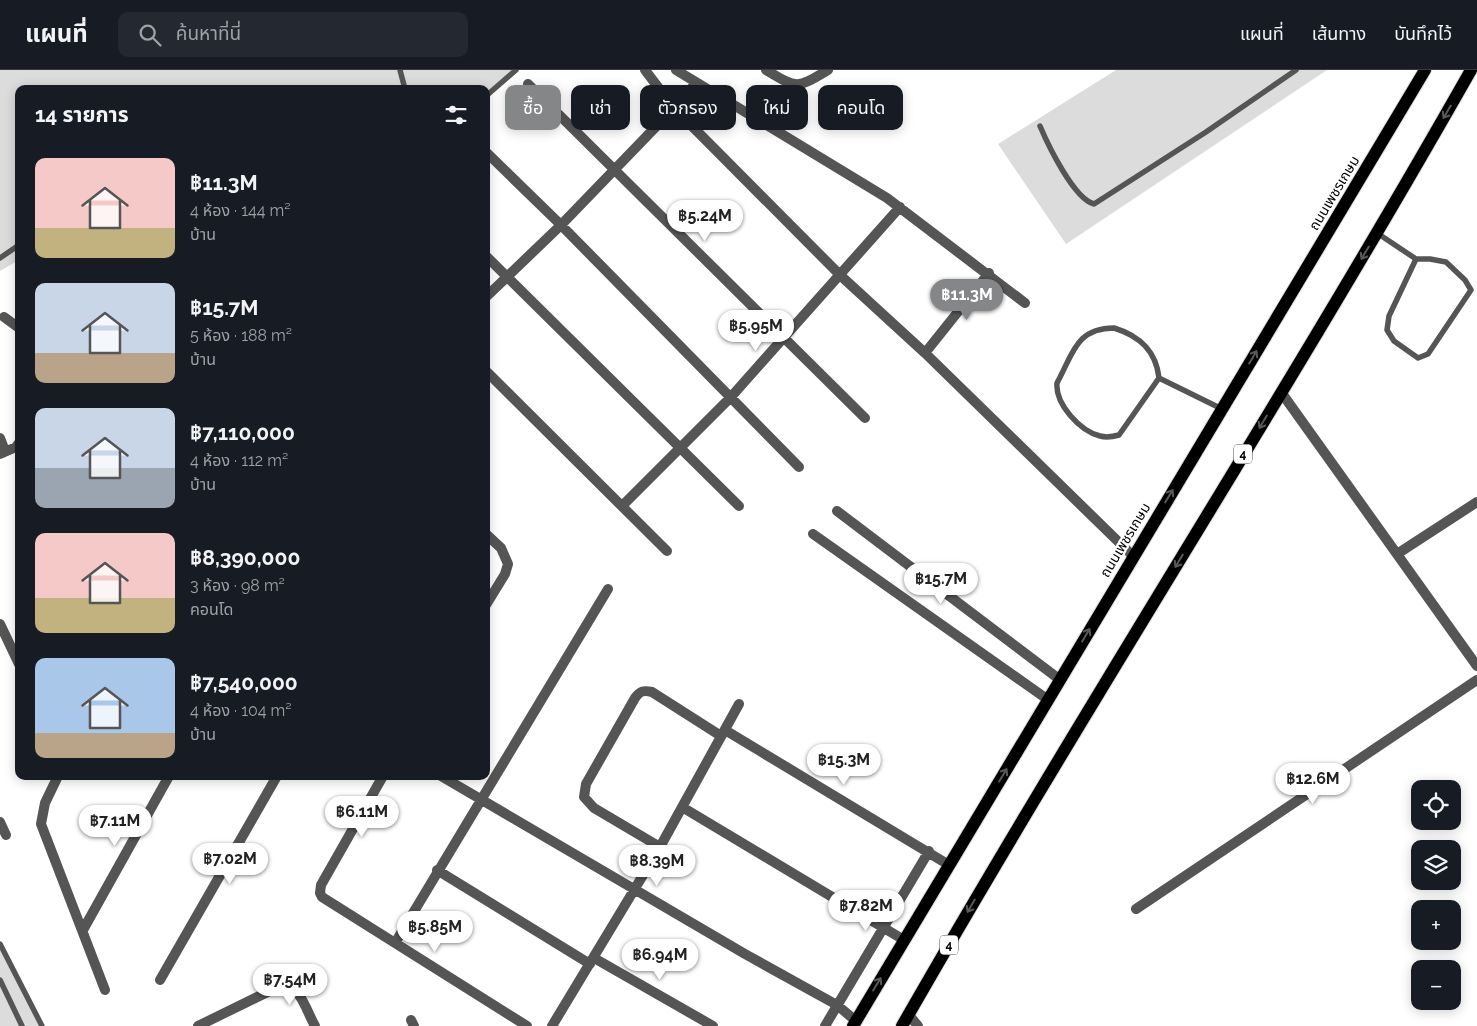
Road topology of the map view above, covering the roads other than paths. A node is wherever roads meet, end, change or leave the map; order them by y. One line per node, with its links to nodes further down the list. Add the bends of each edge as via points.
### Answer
1 (400, 70): 12 (lane)
2 (516, 70): 15 (lane)
3 (645, 70): 13 (street)
4 (676, 70): 10 (street)
5 (766, 70): 6 (street, via 801,86)
6 (828, 70)
7 (1296, 70): 16 (lane, via 1094,204 1087,202 1064,173)
8 (1425, 70): 41 (main road, ถนนเพชรเกษม, one-way to 8)
9 (1471, 70): 23 (main road, 4, one-way to 23)
10 (696, 82): 14 (street); 21 (street)
11 (528, 84): 20 (street)
12 (405, 85)
13 (656, 85)
14 (693, 85)
15 (490, 93)
16 (1040, 126)
17 (652, 130): 20 (street)
18 (696, 130): 30 (street)
19 (490, 156): 22 (street)
20 (614, 169): 22 (street); 35 (street)
21 (900, 207): 28 (street); 30 (street)
22 (561, 225): 29 (street); 40 (street)
23 (1377, 233): 26 (lane); 39 (main road, 4, one-way to 39)
24 (15, 248): 25 (lane)
25 (0, 258)
26 (1416, 259): 26 (lane, via 1389,316 1386,330 1394,341 1418,358 1428,354 1471,290 1446,262)
27 (490, 260): 29 (street)
28 (989, 274): 32 (street); 36 (street)
29 (507, 276): 31 (street); 45 (street)
30 (841, 276): 35 (street); 36 (street)
31 (490, 294)
32 (1025, 303)
33 (4, 317): 34 (street)
34 (15, 325)
35 (785, 339): 40 (street); 42 (street)
36 (925, 353): 56 (street)
37 (490, 375): 49 (street)
38 (1159, 378): 38 (lane, via 1152,352 1142,342 1114,328 1098,330 1082,338 1057,383 1057,393 1073,418 1098,436 1110,438 1119,436); 41 (lane)
39 (1281, 392): 55 (street); 92 (main road, 4, one-way to 92)
40 (730, 398): 45 (street); 47 (street)
41 (1222, 409): 56 (main road, ถนนเพชรเกษม, one-way to 41)
42 (865, 418)
43 (0, 438): 46 (street)
44 (15, 447): 46 (street)
45 (680, 447): 49 (street); 50 (street)
46 (3, 453)
47 (799, 467)
48 (1477, 502): 55 (street)
49 (622, 506): 54 (street)
50 (739, 506)
51 (837, 511): 62 (street)
52 (814, 534): 64 (street)
53 (490, 538): 58 (street, via 501,548 508,564)
54 (667, 551)
55 (1397, 554): 61 (street)
56 (1133, 556): 62 (main road, ถนนเพชรเกษม, one-way to 56)
57 (608, 589): 72 (street)
58 (490, 598)
59 (0, 624): 60 (street)
60 (15, 656)
61 (1477, 666)
62 (1059, 679): 64 (main road, ถนนเพชรเกษม)
63 (1477, 680): 81 (street)
64 (1048, 699): 78 (main road, ถนนเพชรเกษม, one-way to 64)
65 (739, 704): 66 (street)
66 (723, 733): 73 (street); 76 (street, via 644,690 635,698 586,784 584,796 594,808); 77 (street)
67 (56, 780): 83 (street, via 45,803 42,824 48,847)
68 (167, 780): 83 (street)
69 (275, 780): 89 (street)
70 (381, 780): 85 (street, via 320,892 329,902)
71 (448, 780): 72 (street)
72 (482, 801): 79 (street); 80 (street)
73 (682, 807): 76 (street); 82 (street)
74 (0, 822): 75 (street)
75 (6, 835)
76 (660, 846): 80 (street)
77 (929, 851): 78 (street); 82 (street)
78 (949, 864): 84 (main road, ถนนเพชรเกษม)
79 (438, 870): 85 (street); 87 (street)
80 (635, 888): 87 (street); 91 (street)
81 (1136, 909)
82 (884, 928): 84 (street); 91 (street)
83 (83, 930): 90 (street)
84 (904, 940): 93 (main road, ถนนเพชรเกษม, one-way to 84)
85 (395, 943): 98 (street)
86 (0, 944): 96 (lane)
87 (592, 961): 99 (street); 100 (street)
88 (0, 980): 95 (lane)
89 (160, 980)
90 (105, 990)
91 (837, 1005): 93 (street); 101 (street)
92 (908, 1014): 102 (main road, 4); 103 (street)
93 (854, 1023)
94 (204, 1025): 97 (street, via 284,984 292,986 298,993)
95 (22, 1026)
96 (42, 1026)
97 (315, 1026)
98 (527, 1026)
99 (552, 1026)
100 (713, 1026)
101 (825, 1026)
102 (902, 1026)
103 (918, 1026)

